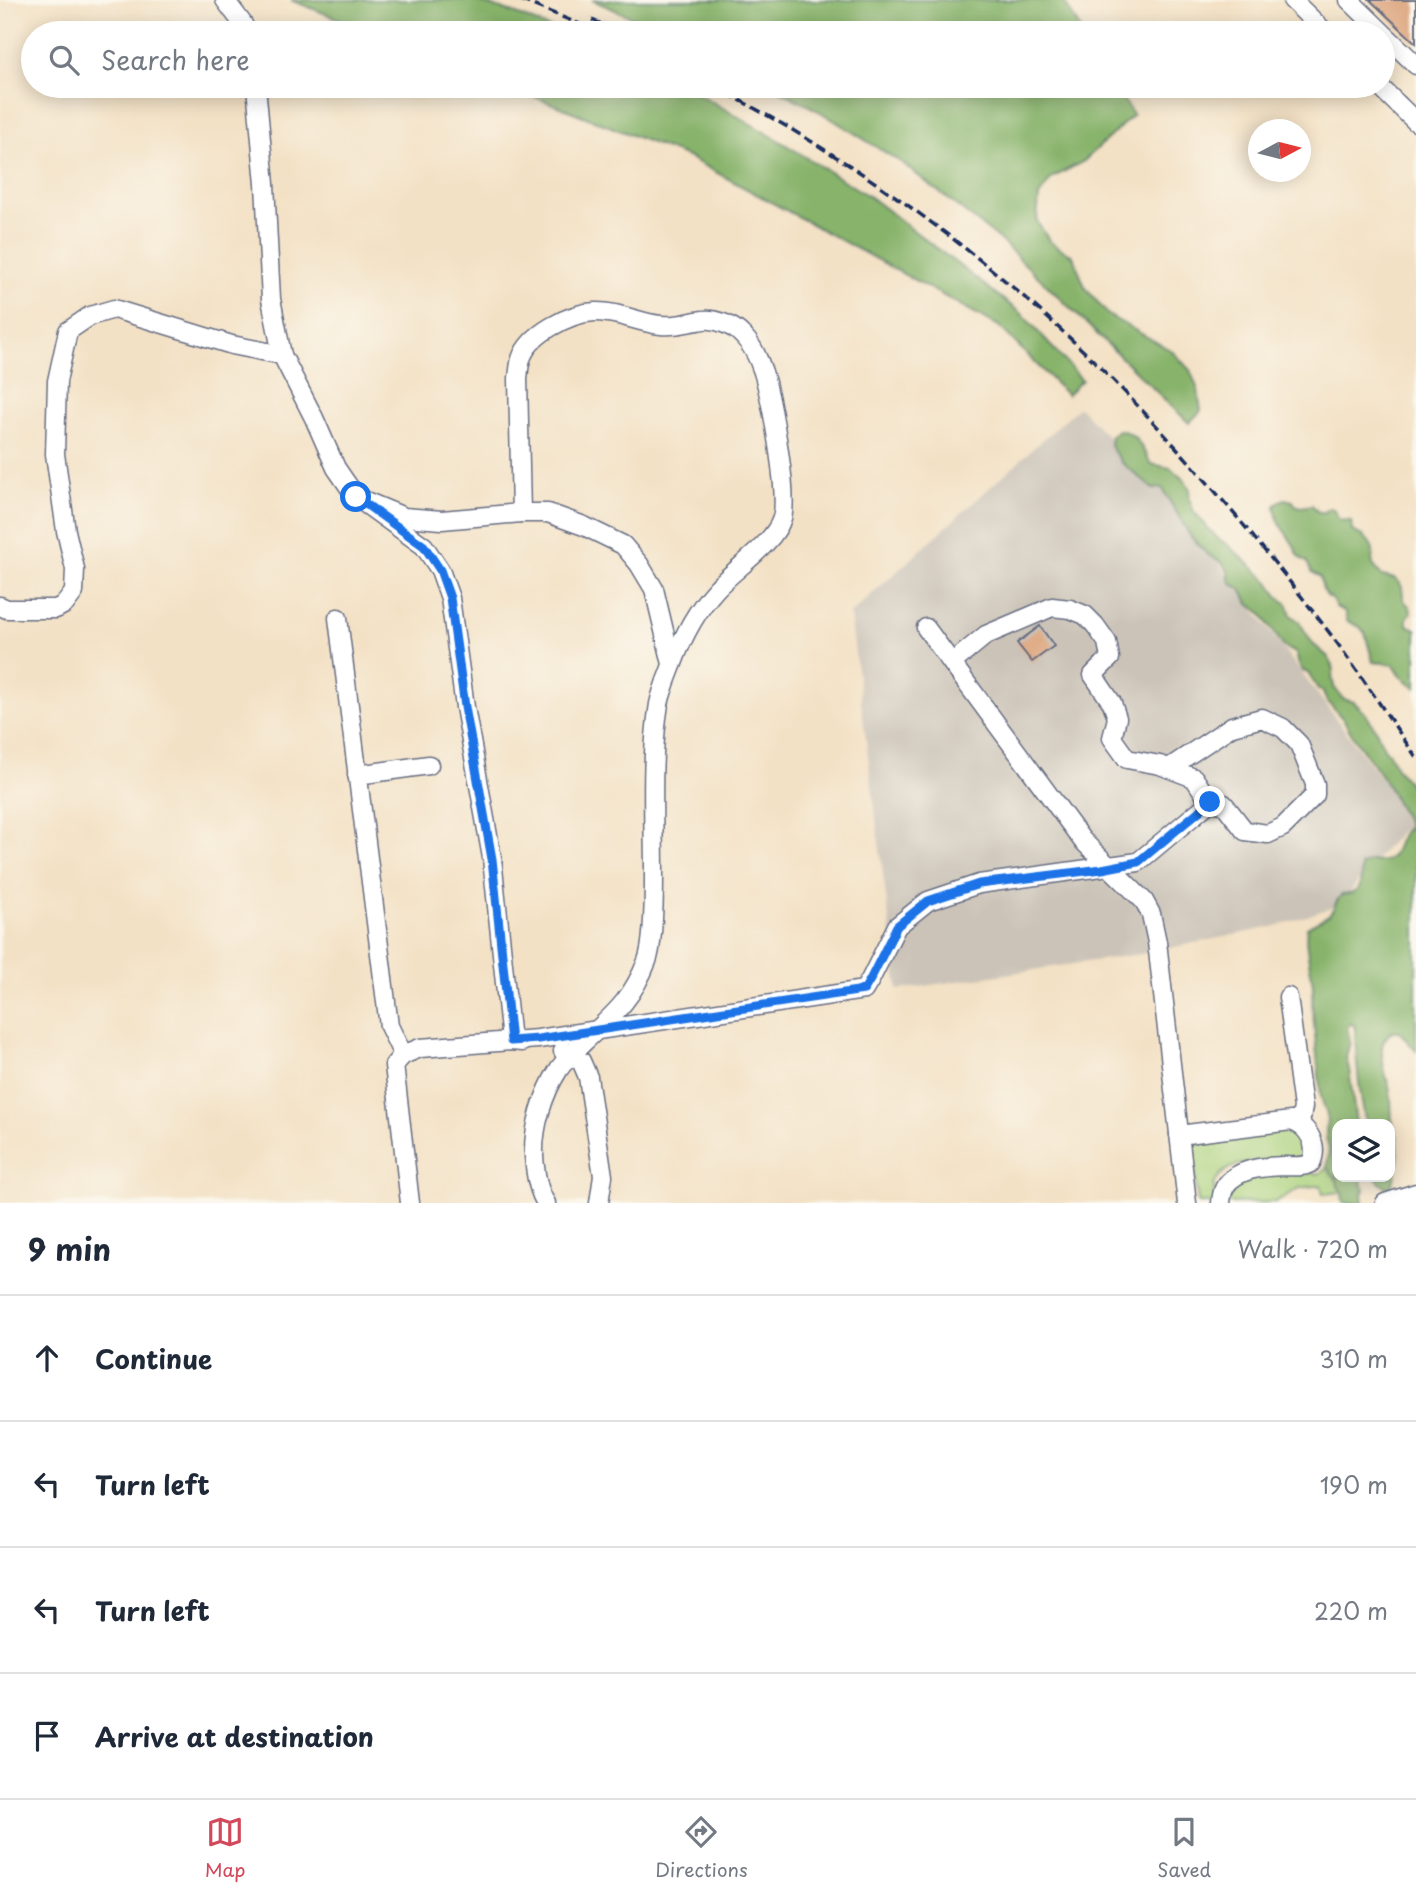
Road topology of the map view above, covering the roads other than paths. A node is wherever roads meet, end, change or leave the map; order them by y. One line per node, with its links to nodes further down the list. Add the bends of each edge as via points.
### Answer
1 (225, 0): 4 (street)
2 (1349, 0): 6 (street)
3 (1301, 3): 5 (street)
4 (241, 21)
5 (1316, 21)
6 (1371, 21)
7 (1395, 45): 8 (street)
8 (1416, 65)
9 (257, 98): 12 (street, via 271,299)
10 (1392, 98): 11 (street)
11 (1415, 120)
12 (282, 355): 13 (street, via 336,468); 15 (street, via 232,345 114,309 90,316 68,331 57,381 55,454 75,569 74,592 55,609)
13 (356, 497): 14 (street, via 404,517 442,520); 27 (street, via 424,546 440,570 450,598 492,859)
14 (521, 513): 19 (street, via 548,513 623,545 654,589); 19 (street, via 518,377 521,357 537,337 563,319 596,312 660,325 683,326 707,319 742,334 763,372 783,490 782,518 768,541 698,611)
15 (0, 606)
16 (338, 618): 22 (street)
17 (926, 628): 18 (street)
18 (952, 663): 21 (street, via 986,635 1052,607 1085,615 1107,642 1110,658 1093,675 1117,718 1112,738 1127,759); 24 (street, via 1082,840)
19 (672, 664): 26 (street, via 660,702 654,764 654,900 649,957 634,992)
20 (429, 765): 22 (street)
21 (1169, 768): 23 (street, via 1194,778); 23 (street, via 1232,726 1262,718 1283,728 1299,744 1315,784 1314,795 1283,827 1268,834 1245,831 1224,804)
22 (357, 775): 29 (street, via 389,1026)
23 (1210, 802): 24 (street, via 1138,862)
24 (1110, 867): 26 (street, via 979,884 928,901 897,926 864,990); 31 (street, via 1151,914)
25 (1288, 998): 30 (street, via 1303,1107)
26 (597, 1030): 27 (street); 28 (street)
27 (511, 1041): 28 (street, via 552,1045); 29 (street, via 420,1048)
28 (571, 1055): 34 (street, via 559,1068 542,1104 534,1140 535,1172); 35 (street, via 581,1061 588,1077 603,1176)
29 (399, 1060): 33 (street)
30 (1300, 1124): 31 (street, via 1291,1121); 37 (street, via 1312,1141 1311,1163 1251,1169 1237,1175 1225,1185)
31 (1179, 1135): 36 (street)
32 (1416, 1193): 38 (street)
33 (410, 1203)
34 (546, 1203)
35 (599, 1203)
36 (1187, 1203)
37 (1221, 1203)
38 (1385, 1203)

